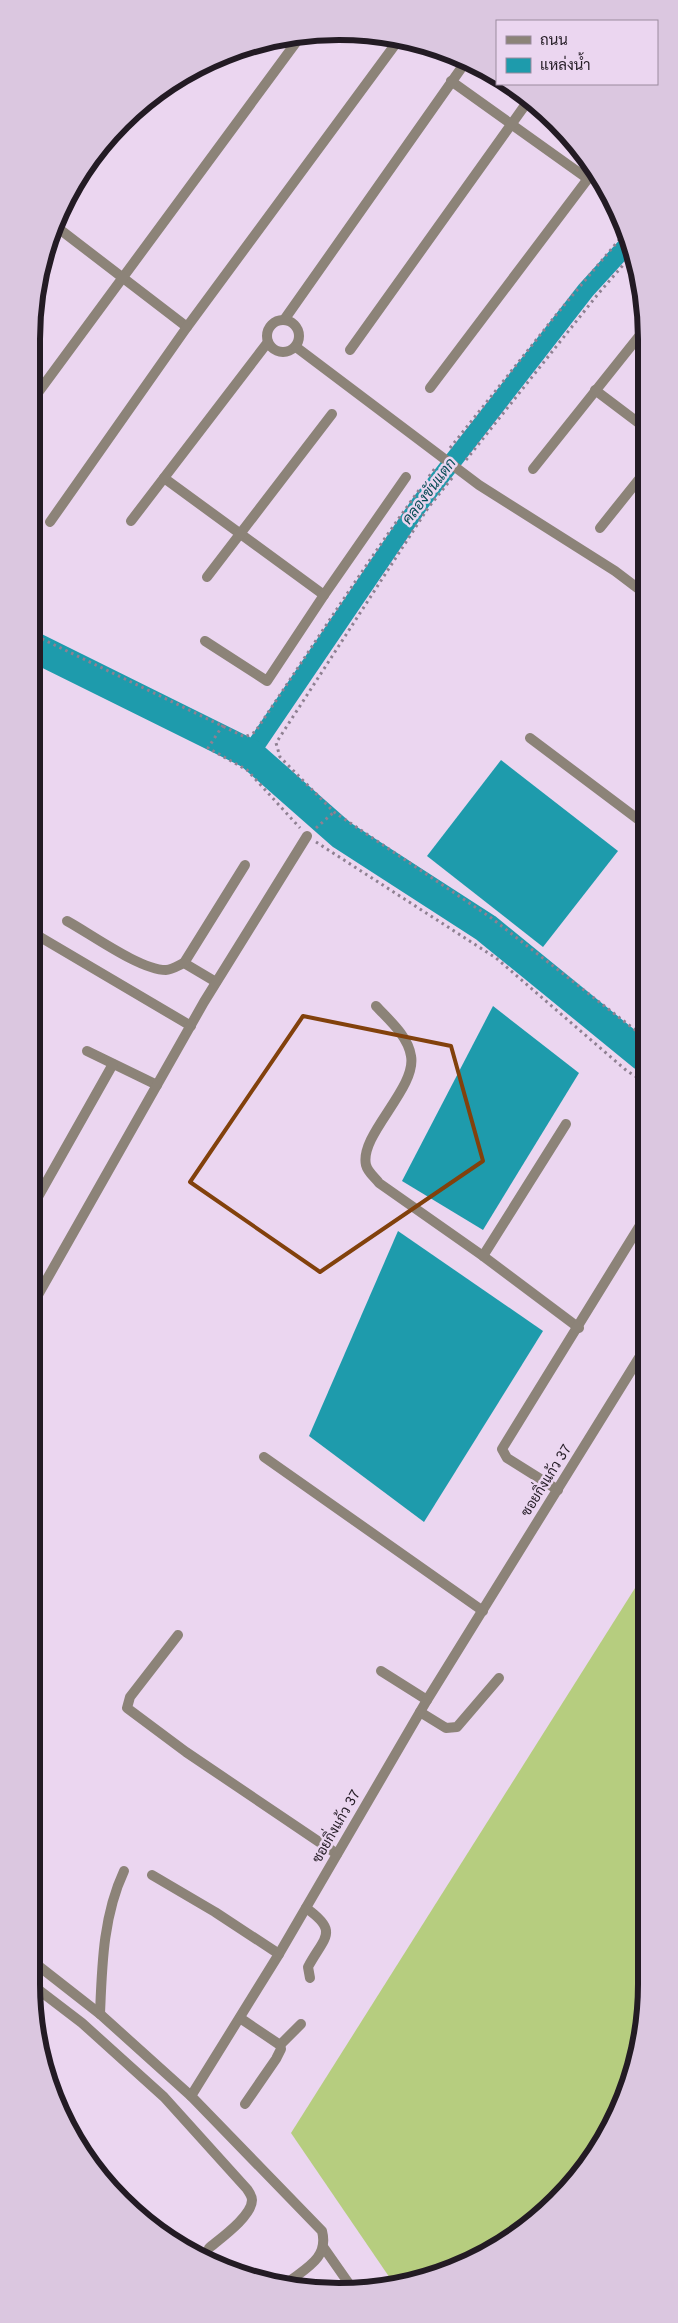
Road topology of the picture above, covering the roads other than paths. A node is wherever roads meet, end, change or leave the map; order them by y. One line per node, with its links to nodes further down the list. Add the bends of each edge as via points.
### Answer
1 (295, 44): 9 (street)
2 (394, 46): 11 (street)
3 (462, 67): 4 (street)
4 (451, 81): 6 (street); 10 (street)
5 (525, 105): 6 (street)
6 (510, 126): 7 (street); 15 (street)
7 (590, 176): 16 (street)
8 (61, 230): 9 (street)
9 (123, 278): 11 (street); 17 (street)
10 (284, 320): 13 (street, via 270,326); 14 (street, via 294,324 299,332)
11 (187, 327): 26 (street)
12 (638, 337): 18 (street)
13 (268, 342): 14 (street, via 280,352); 23 (street)
14 (296, 347): 30 (street, via 479,486)
15 (350, 350)
16 (430, 388)
17 (40, 390)
18 (595, 390): 20 (street); 21 (street)
19 (332, 414): 28 (street)
20 (638, 422)
21 (533, 469)
22 (406, 477): 31 (street)
23 (164, 478): 25 (street); 28 (street)
24 (638, 480): 27 (street)
25 (131, 521)
26 (50, 522)
27 (600, 528)
28 (240, 534): 29 (street); 31 (street)
29 (206, 577)
30 (638, 588)
31 (324, 595): 32 (street, via 267,681)
32 (205, 641)
33 (530, 738): 34 (street)
34 (638, 819)
35 (307, 836): 40 (street)
36 (245, 865): 39 (street)
37 (67, 921): 39 (street, via 152,968 168,970)
38 (40, 937): 42 (street)
39 (184, 962): 40 (street)
40 (216, 982): 42 (street)
41 (376, 1006): 49 (street, via 402,1035 412,1058 407,1078 368,1146 366,1163 369,1172 379,1183)
42 (191, 1026): 45 (street)
43 (87, 1051): 44 (street)
44 (112, 1064): 45 (street); 47 (street)
45 (157, 1085): 50 (street)
46 (566, 1124): 49 (street)
47 (40, 1193)
48 (638, 1229): 51 (street)
49 (483, 1256): 51 (street)
50 (40, 1291)
51 (579, 1328): 54 (street, via 502,1449 506,1458)
52 (638, 1360): 54 (street, ซอยกิ่งแก้ว 37)
53 (264, 1457): 55 (street)
54 (558, 1490): 55 (street, ซอยกิ่งแก้ว 37)
55 (483, 1611): 59 (street, ซอยกิ่งแก้ว 37)
56 (178, 1635): 61 (street, via 130,1697 127,1708)
57 (381, 1671): 59 (street)
58 (499, 1678): 60 (street, via 457,1727 446,1728)
59 (427, 1700): 60 (street, ซอยกิ่งแก้ว 37)
60 (420, 1712): 61 (street, ซอยกิ่งแก้ว 37)
61 (337, 1854): 64 (street, ซอยกิ่งแก้ว 37)
62 (124, 1871): 69 (street, via 109,1914)
63 (152, 1875): 65 (street)
64 (306, 1908): 65 (street, ซอยกิ่งแก้ว 37); 67 (street, via 325,1924 326,1929 308,1967)
65 (279, 1954): 70 (street, ซอยกิ่งแก้ว 37)
66 (40, 1967): 69 (street)
67 (310, 1978)
68 (40, 1991): 75 (street, via 164,2097 247,2189 252,2198 251,2207)
69 (100, 2014): 73 (street)
70 (240, 2018): 72 (street); 73 (street, ซอยกิ่งแก้ว 37)
71 (301, 2024): 72 (street)
72 (280, 2046): 74 (street, via 281,2052)
73 (191, 2096): 76 (street, via 313,2220 322,2231)
74 (244, 2104)
75 (209, 2248)
76 (324, 2248): 77 (street, via 320,2256); 78 (street)
77 (292, 2279)
78 (348, 2283)

